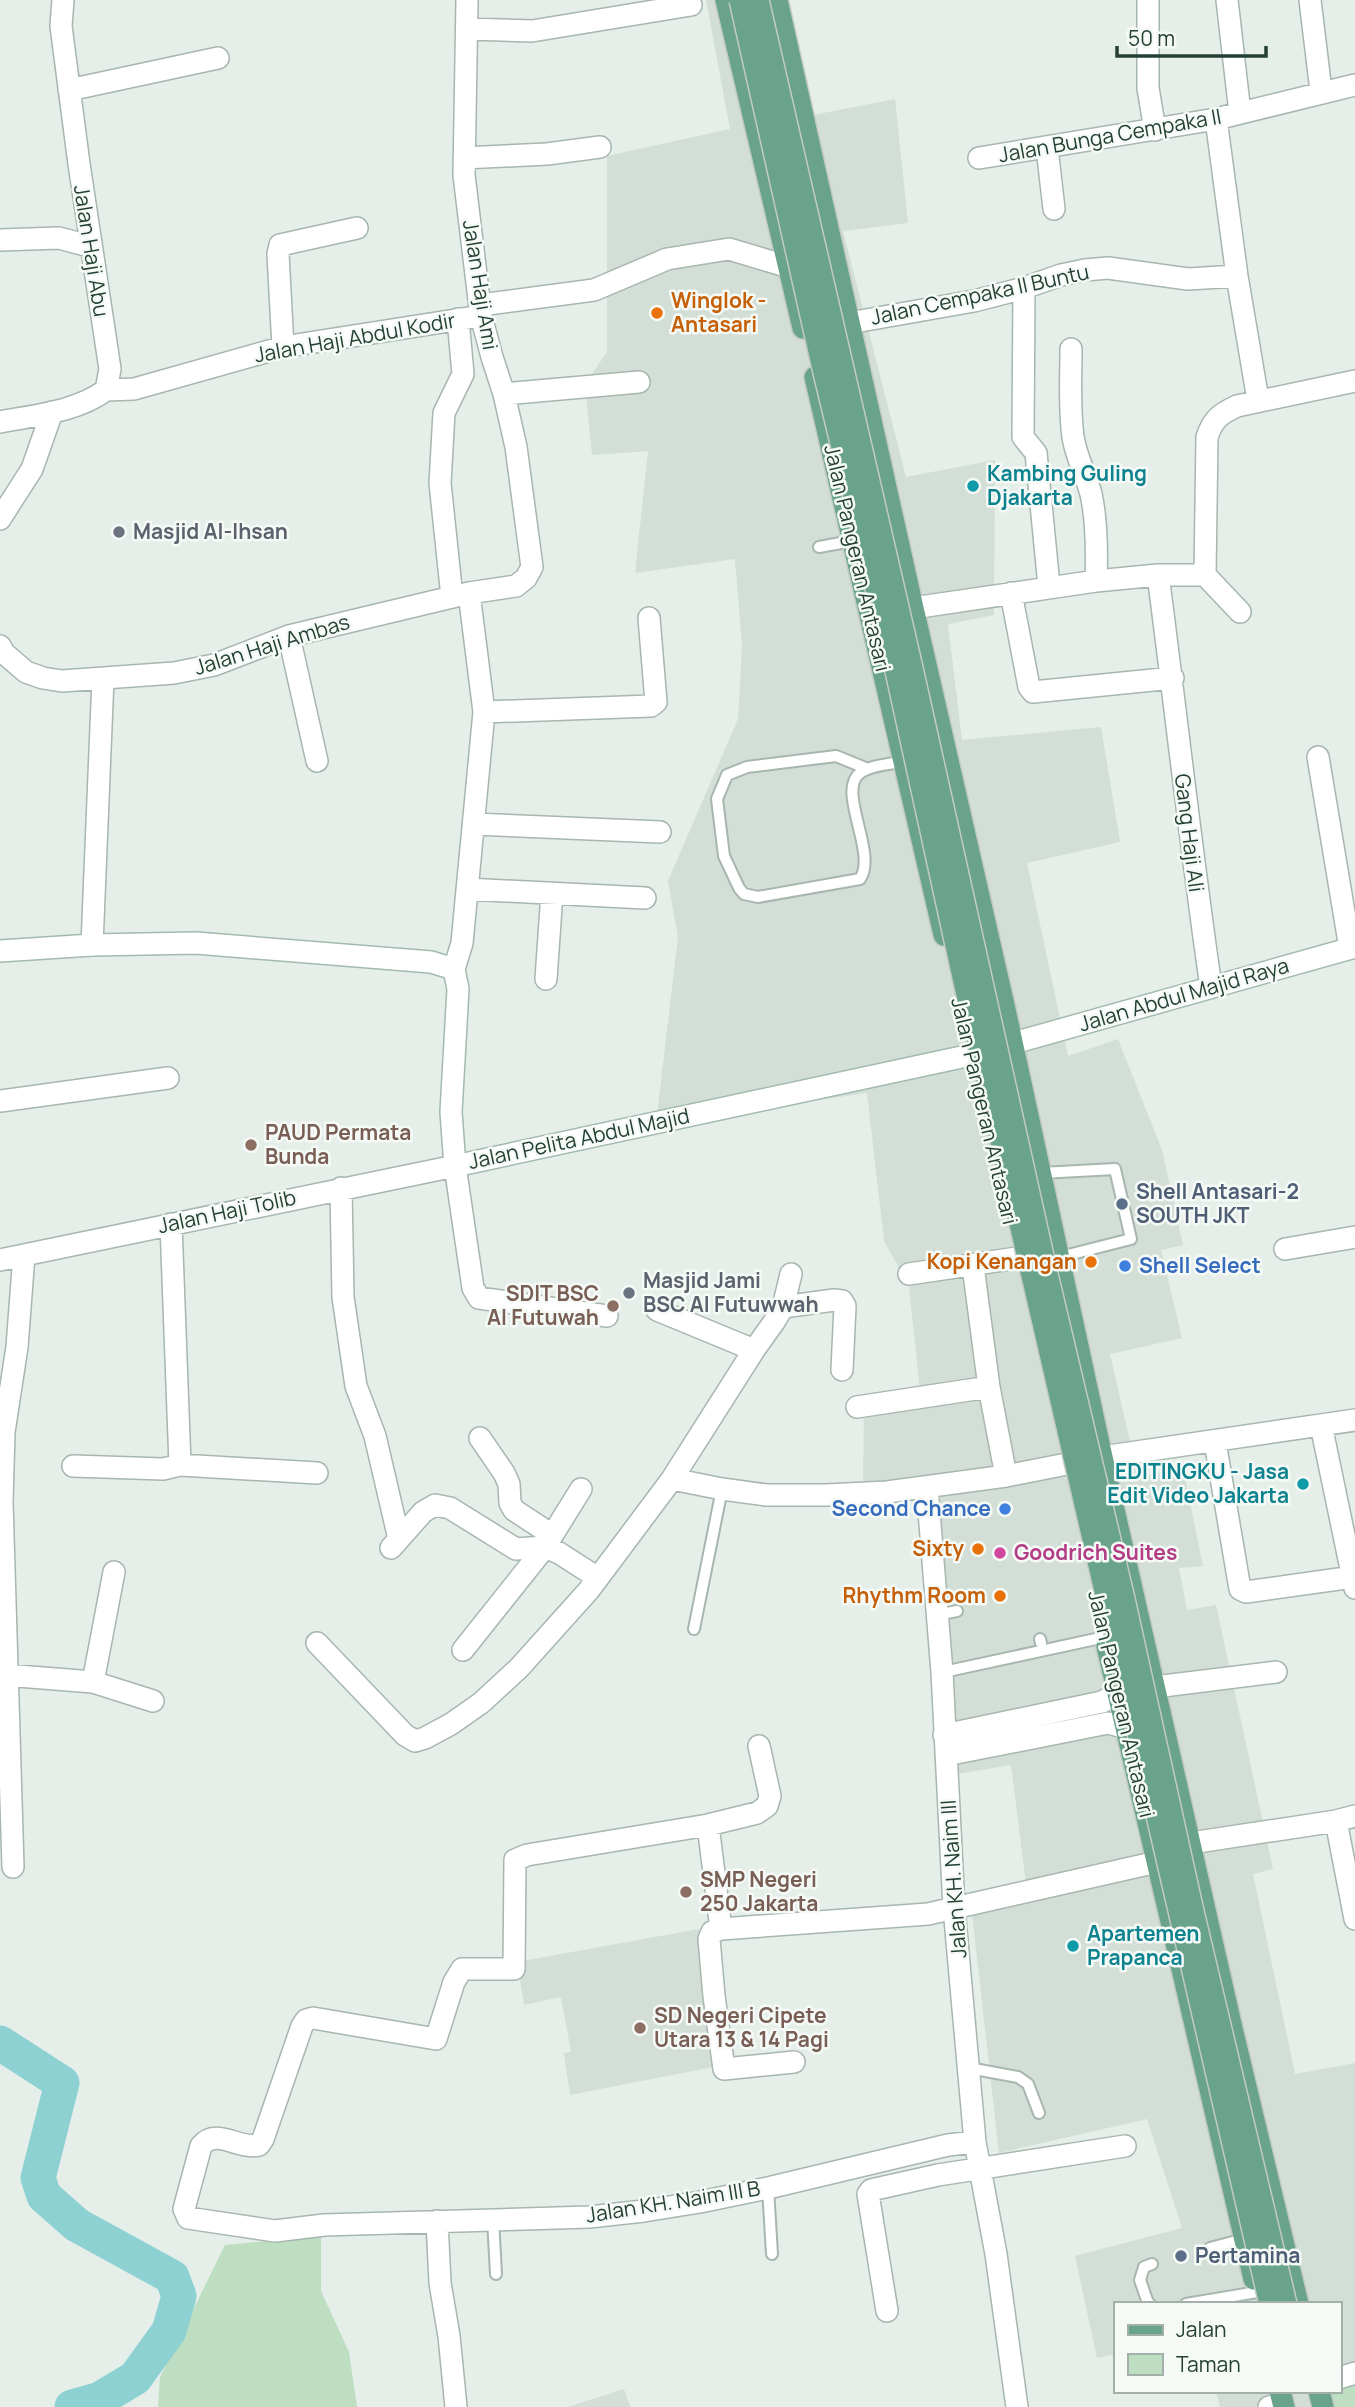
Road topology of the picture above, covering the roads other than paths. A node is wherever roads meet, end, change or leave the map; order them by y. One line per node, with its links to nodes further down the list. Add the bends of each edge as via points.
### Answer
1 (62, 0): 14 (street, Jalan Haji Abu)
2 (467, 0): 11 (street, Jalan Haji Ami)
3 (726, 0): 27 (main road, Jalan Pangeran Antasari)
4 (740, 0): 154 (main road, bridge)
5 (758, 0): 157 (main road, bridge)
6 (777, 0): 32 (main road, Jalan Pangeran Antasari)
7 (1147, 0): 18 (street, via 1148,88)
8 (1227, 0): 16 (street, Jalan Bunga Cempaka II)
9 (1310, 0): 15 (street)
10 (691, 5): 11 (street, via 532,32)
11 (468, 29): 21 (street, Jalan Haji Ami)
12 (218, 58): 14 (street)
13 (1355, 85): 15 (street, Jalan Bunga Cempaka II)
14 (69, 90): 26 (street, Jalan Haji Abu)
15 (1321, 91): 16 (street, Jalan Bunga Cempaka II)
16 (1240, 113): 17 (street, Jalan Bunga Cempaka II)
17 (1216, 119): 18 (street, Jalan Bunga Cempaka II); 28 (street)
18 (1155, 130): 20 (street, Jalan Bunga Cempaka II)
19 (600, 147): 21 (street)
20 (1047, 148): 22 (street, Jalan Bunga Cempaka II); 23 (street)
21 (464, 158): 30 (street, Jalan Haji Ami)
22 (979, 158)
23 (1054, 209)
24 (357, 229): 33 (street, via 280,245)
25 (0, 240): 26 (street, via 59,238)
26 (89, 246): 37 (street, Jalan Haji Abu, via 110,369)
27 (789, 267): 30 (street, Jalan Haji Abdul Kodir, via 729,249 667,259 594,290); 43 (main road, Jalan Pangeran Antasari)
28 (1237, 276): 29 (street, Jalan Cempaka II Buntu, via 1188,279 1108,268 1061,275); 39 (street)
29 (1024, 288): 32 (street, Jalan Cempaka II Buntu); 49 (street, via 1023,437 1037,456)
30 (481, 310): 31 (street, Jalan Haji Abdul Kodir); 38 (street, Jalan Haji Ami)
31 (458, 319): 33 (street, Jalan Haji Abdul Kodir); 51 (street, via 463,374 444,413 440,483)
32 (849, 323): 52 (main road, Jalan Pangeran Antasari)
33 (283, 347): 37 (street, Jalan Haji Abdul Kodir, via 134,389)
34 (1071, 349): 48 (street, via 1073,437 1092,498)
35 (1355, 381): 39 (street)
36 (639, 382): 38 (street)
37 (106, 390): 40 (street, via 92,401)
38 (505, 394): 45 (street, Jalan Haji Ami)
39 (1258, 400): 47 (street, via 1220,414 1206,437)
40 (52, 412): 41 (street); 42 (street, via 32,469)
41 (0, 422)
42 (0, 519)
43 (852, 541): 44 (lane); 62 (main road, Jalan Pangeran Antasari)
44 (819, 547)
45 (532, 567): 51 (street, Jalan Haji Ambas, via 516,586)
46 (1158, 575): 47 (street); 48 (street); 58 (street, Gang Haji Ali)
47 (1205, 575): 53 (street)
48 (1097, 581): 49 (street)
49 (1049, 586): 50 (street)
50 (1011, 593): 52 (street); 58 (street, via 1033,692)
51 (461, 595): 55 (street, Jalan Haji Ambas); 59 (street)
52 (912, 608): 75 (main road, Jalan Pangeran Antasari)
53 (1240, 612)
54 (649, 618): 59 (street, via 656,702 651,706)
55 (289, 636): 57 (street, Jalan Haji Ambas, via 214,665 145,677); 61 (street)
56 (0, 646): 57 (street, Jalan Haji Ambas, via 15,664 43,678)
57 (103, 678): 69 (street)
58 (1172, 678): 74 (street, Gang Haji Ali)
59 (484, 712): 64 (street)
60 (1318, 757): 70 (street)
61 (317, 761)
62 (903, 762): 63 (lane); 76 (main road, Jalan Pangeran Antasari)
63 (868, 769): 63 (lane, via 853,782 864,855 865,872 860,879 758,897 744,894 724,856 717,799 727,775 747,767 836,756)
64 (474, 824): 65 (street); 66 (street)
65 (660, 832)
66 (467, 889): 67 (street); 72 (street)
67 (552, 893): 68 (street); 73 (street)
68 (645, 898)
69 (92, 945): 71 (street); 72 (street, via 197,943 431,962)
70 (1352, 948): 74 (street, Jalan Abdul Majid Raya)
71 (0, 951)
72 (454, 969): 79 (street, Jalan Pelita Abdul Majid, via 458,989 451,1112)
73 (546, 979)
74 (1211, 987): 75 (street, Jalan Abdul Majid Raya)
75 (1013, 1044): 76 (street, Jalan Pelita Abdul Majid); 80 (main road, Jalan Pangeran Antasari)
76 (971, 1055): 79 (street, Jalan Pelita Abdul Majid); 87 (main road, Jalan Pangeran Antasari)
77 (168, 1078): 78 (street)
78 (0, 1101)
79 (455, 1166): 81 (street, Jalan Haji Tolib); 94 (street, via 473,1288 479,1298)
80 (1041, 1173): 86 (main road, Jalan Pangeran Antasari); 86 (lane, via 1115,1169 1118,1181 1131,1239)
81 (341, 1188): 82 (street, Jalan Haji Tolib); 114 (street, via 343,1297 356,1387 375,1436 395,1544 435,1505 450,1508 516,1549)
82 (171, 1224): 85 (street, Jalan Haji Tolib); 104 (street)
83 (1355, 1237): 84 (street)
84 (1285, 1250)
85 (24, 1255): 88 (street, Jalan Haji Tolib); 113 (street, via 4,1432)
86 (1060, 1257): 103 (main road, Jalan Pangeran Antasari)
87 (1017, 1258): 89 (street); 105 (main road, Jalan Pangeran Antasari)
88 (0, 1260)
89 (973, 1266): 91 (street); 97 (street)
90 (791, 1274): 92 (street)
91 (909, 1274)
92 (783, 1307): 95 (street); 96 (street, via 842,1301)
93 (657, 1310): 95 (street)
94 (607, 1316)
95 (754, 1350): 109 (street)
96 (842, 1370)
97 (989, 1387): 98 (street); 108 (street)
98 (857, 1407)
99 (1355, 1420): 100 (street)
100 (1321, 1425): 102 (street); 117 (street)
101 (480, 1438): 114 (street, via 504,1473 514,1510)
102 (1215, 1442): 103 (street); 117 (street, via 1240,1589)
103 (1101, 1457): 105 (street); 126 (main road, Jalan Pangeran Antasari)
104 (180, 1465): 106 (street, via 163,1469); 107 (street)
105 (1065, 1465): 108 (street); 119 (main road, Jalan Pangeran Antasari)
106 (73, 1466)
107 (317, 1473)
108 (1006, 1476): 110 (street)
109 (672, 1479): 112 (street); 116 (street)
110 (927, 1488): 112 (street, via 826,1495); 130 (street, Jalan KH. Naim III, via 947,1613)
111 (581, 1489): 114 (street)
112 (722, 1489): 118 (lane)
113 (1, 1526): 124 (street)
114 (549, 1541): 116 (street, via 559,1553); 121 (street)
115 (114, 1572): 125 (street)
116 (598, 1578): 120 (street, via 519,1668 481,1703 415,1741)
117 (1354, 1583)
118 (694, 1629)
119 (1100, 1634): 122 (lane); 127 (main road, Jalan Pangeran Antasari)
120 (317, 1643)
121 (463, 1650)
122 (948, 1671)
123 (1276, 1672): 126 (street)
124 (5, 1675): 125 (street); 136 (street)
125 (93, 1682): 128 (street)
126 (1156, 1687): 134 (main road, Jalan Pangeran Antasari)
127 (1118, 1693): 129 (main road, Jalan Pangeran Antasari); 130 (street, via 1102,1702)
128 (153, 1701)
129 (1126, 1728): 130 (street, via 1108,1723); 135 (main road, Jalan Pangeran Antasari)
130 (945, 1745): 137 (street, Jalan KH. Naim III)
131 (759, 1746): 133 (street, via 769,1796 766,1806 757,1813)
132 (1346, 1819): 134 (street); 138 (street)
133 (708, 1825): 139 (street); 148 (street, Jalan KH. Naim III B, via 519,1856 514,1863 514,1969 461,1969 434,2040 306,2020 263,2139 252,2147 206,2139 184,2209 188,2218 275,2231)
134 (1191, 1843): 158 (main road, Jalan Pangeran Antasari)
135 (1157, 1862): 137 (street); 149 (main road, Jalan Pangeran Antasari)
136 (13, 1867)
137 (954, 1908): 139 (street, via 928,1914); 141 (street, Jalan KH. Naim III)
138 (1355, 1919)
139 (721, 1929): 140 (street, via 709,1938 724,2069)
140 (794, 2063)
141 (968, 2068): 142 (lane, via 1018,2077 1028,2084); 143 (street, Jalan KH. Naim III)
142 (1039, 2113)
143 (975, 2143): 145 (street, Jalan KH. Naim III); 146 (street, Jalan KH. Naim III B, via 948,2145)
144 (1125, 2146): 145 (street)
145 (981, 2169): 159 (street, via 869,2192); 160 (street, Jalan KH. Naim III, via 996,2254)
146 (768, 2188): 147 (street, Jalan KH. Naim III B, via 644,2211); 151 (lane)
147 (493, 2220): 148 (street, Jalan KH. Naim III B); 153 (lane)
148 (436, 2221): 161 (street)
149 (1244, 2239): 150 (lane); 154 (main road, Jalan Pangeran Antasari)
150 (1210, 2248)
151 (772, 2254)
152 (1152, 2264): 155 (lane, via 1144,2267 1140,2280)
153 (496, 2274)
154 (1262, 2300): 156 (lane)
155 (1149, 2302)
156 (1224, 2302)
157 (1286, 2302)
158 (1298, 2302)
159 (887, 2311)
160 (1011, 2406)
161 (456, 2407)

